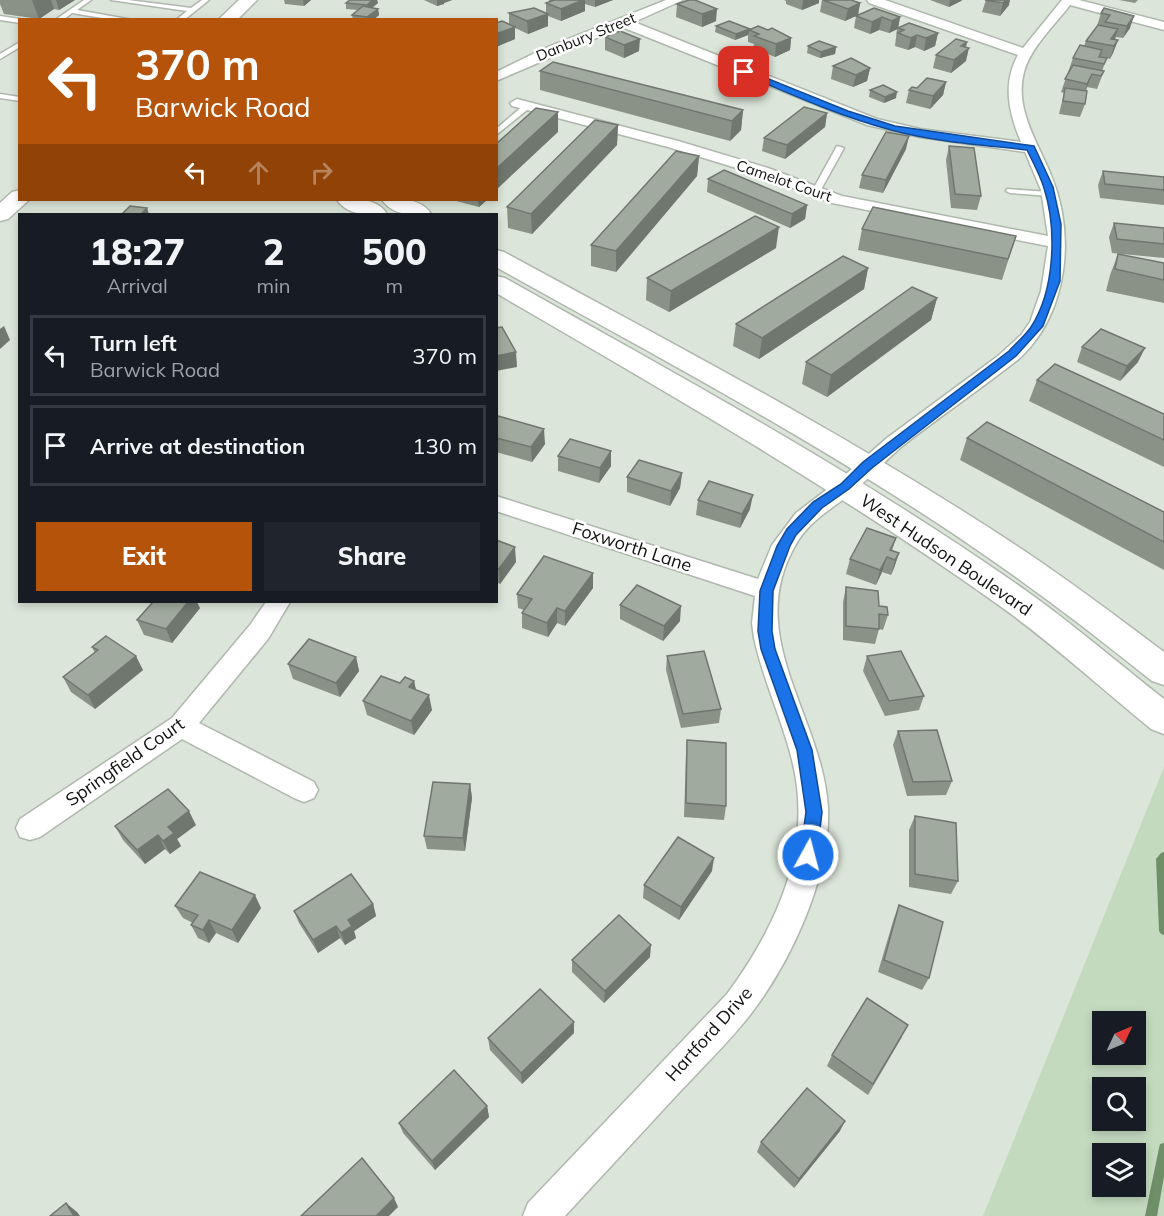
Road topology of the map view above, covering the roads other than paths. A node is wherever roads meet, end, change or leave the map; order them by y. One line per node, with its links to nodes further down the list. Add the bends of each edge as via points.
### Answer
1 (88, 0): 9 (lane)
2 (114, 0): 8 (lane)
3 (206, 0): 8 (lane)
4 (249, 0): 14 (main road)
5 (677, 0): 16 (street, Danbury Street)
6 (873, 0): 19 (street)
7 (1068, 0): 17 (street); 19 (street, Hartford Drive)
8 (192, 10): 13 (lane)
9 (70, 11): 11 (lane); 12 (lane)
10 (0, 18): 15 (lane)
11 (61, 18)
12 (117, 18)
13 (182, 18)
14 (228, 18)
15 (18, 21)
16 (622, 22): 21 (street, Danbury Street); 27 (street, via 872,122 962,140)
17 (1164, 26)
18 (18, 45): 20 (lane)
19 (1027, 54): 27 (street, Hartford Drive, via 1018,71 1013,99)
20 (0, 57)
21 (498, 76)
22 (0, 96): 23 (lane)
23 (18, 99)
24 (523, 105): 25 (lane); 29 (street, Camelot Court, via 674,144 762,171)
25 (498, 131)
26 (840, 148): 29 (lane)
27 (1031, 148): 30 (street, Hartford Drive)
28 (1010, 190): 30 (lane)
29 (815, 193): 37 (street, Camelot Court)
30 (1050, 194): 37 (street, Hartford Drive, via 1057,224)
31 (18, 199): 36 (main road)
32 (350, 201): 34 (main road)
33 (395, 201): 35 (main road)
34 (374, 213)
35 (418, 213)
36 (0, 214)
37 (1055, 242): 40 (street, Hartford Drive, via 1054,281 1029,337)
38 (498, 258): 40 (main road, West Hudson Boulevard)
39 (498, 284): 40 (main road, West Hudson Boulevard, via 741,423)
40 (856, 476): 42 (street, Hartford Drive, via 818,505 792,532); 44 (main road, West Hudson Boulevard, via 939,510 1025,567); 45 (main road, West Hudson Boulevard)
41 (498, 504): 42 (street, Foxworth Lane)
42 (767, 591): 49 (street, Hartford Drive, via 764,613 768,649 804,750 814,812 796,901 785,929 738,1005)
43 (277, 603): 46 (street, Springfield Court, via 259,632)
44 (1164, 672)
45 (1164, 719)
46 (181, 726): 47 (street); 48 (street, Springfield Court)
47 (304, 790)
48 (30, 828)
49 (541, 1216)

